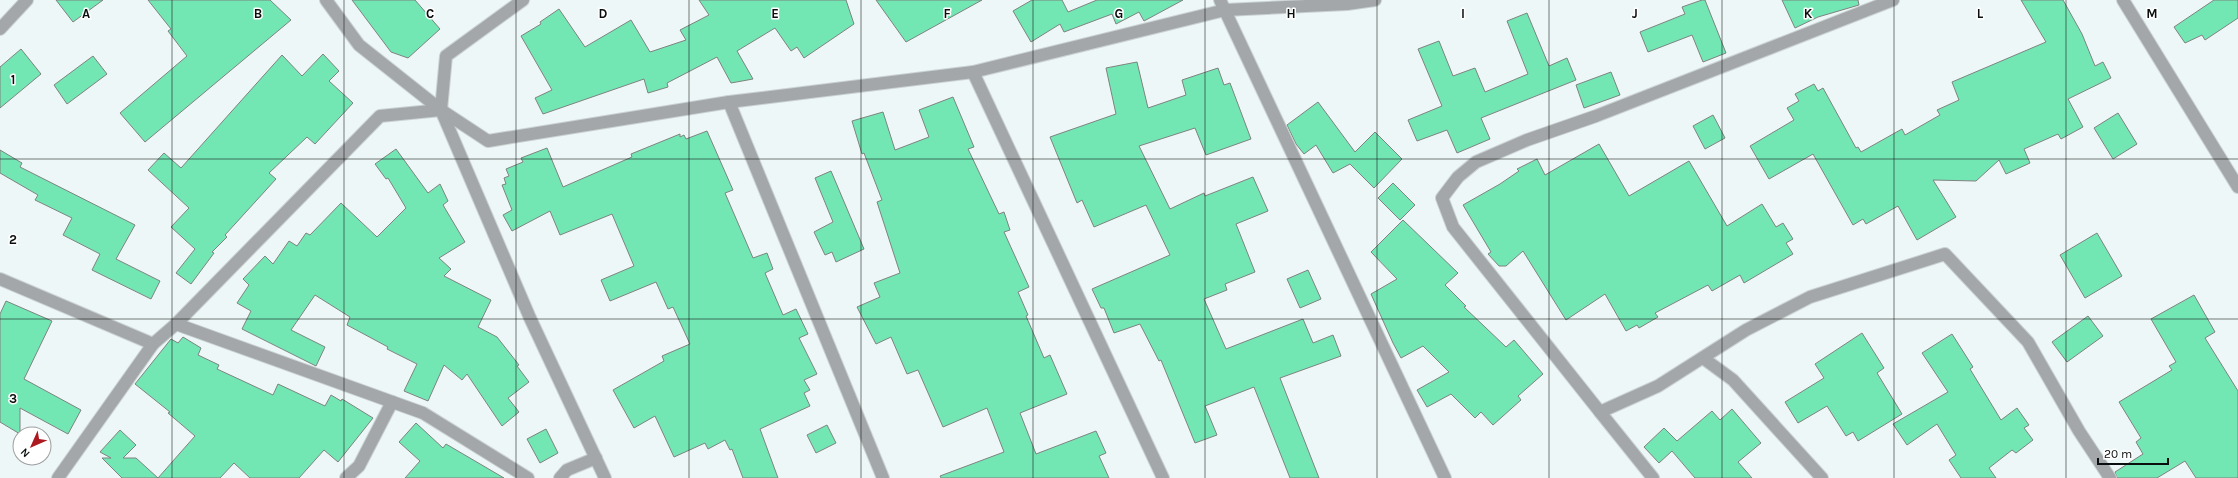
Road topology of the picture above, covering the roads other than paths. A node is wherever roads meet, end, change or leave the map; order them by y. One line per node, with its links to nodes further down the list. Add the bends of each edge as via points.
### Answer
1 (27, 0): 9 (street)
2 (326, 0): 12 (street, via 359,45)
3 (523, 0): 12 (street, via 446,56)
4 (1375, 0): 7 (street)
5 (1893, 0): 19 (street, via 1604,114 1527,140 1476,162 1458,177 1442,198 1453,227)
6 (2123, 0): 13 (street)
7 (1349, 2): 8 (street)
8 (1223, 5): 10 (street); 28 (street)
9 (0, 29)
10 (973, 72): 11 (street); 27 (street)
11 (729, 102): 12 (street, via 488,141); 26 (street)
12 (441, 110): 15 (street, via 380,116); 20 (street, via 530,318)
13 (2238, 187)
14 (0, 279): 16 (street)
15 (176, 324): 16 (street); 18 (street)
16 (153, 344): 21 (street)
17 (1704, 358): 19 (street, via 1658,386); 30 (street, via 1733,380); 31 (street, via 1746,330 1810,297 1945,254 2028,342 2079,431)
18 (392, 402): 22 (street, via 359,466); 23 (street, via 424,413)
19 (1600, 412): 29 (street)
20 (596, 458): 24 (street, via 567,470); 25 (street)
21 (58, 478)
22 (346, 478)
23 (528, 478)
24 (560, 478)
25 (605, 478)
26 (883, 478)
27 (1163, 478)
28 (1445, 478)
29 (1653, 478)
30 (1822, 478)
31 (2110, 478)

